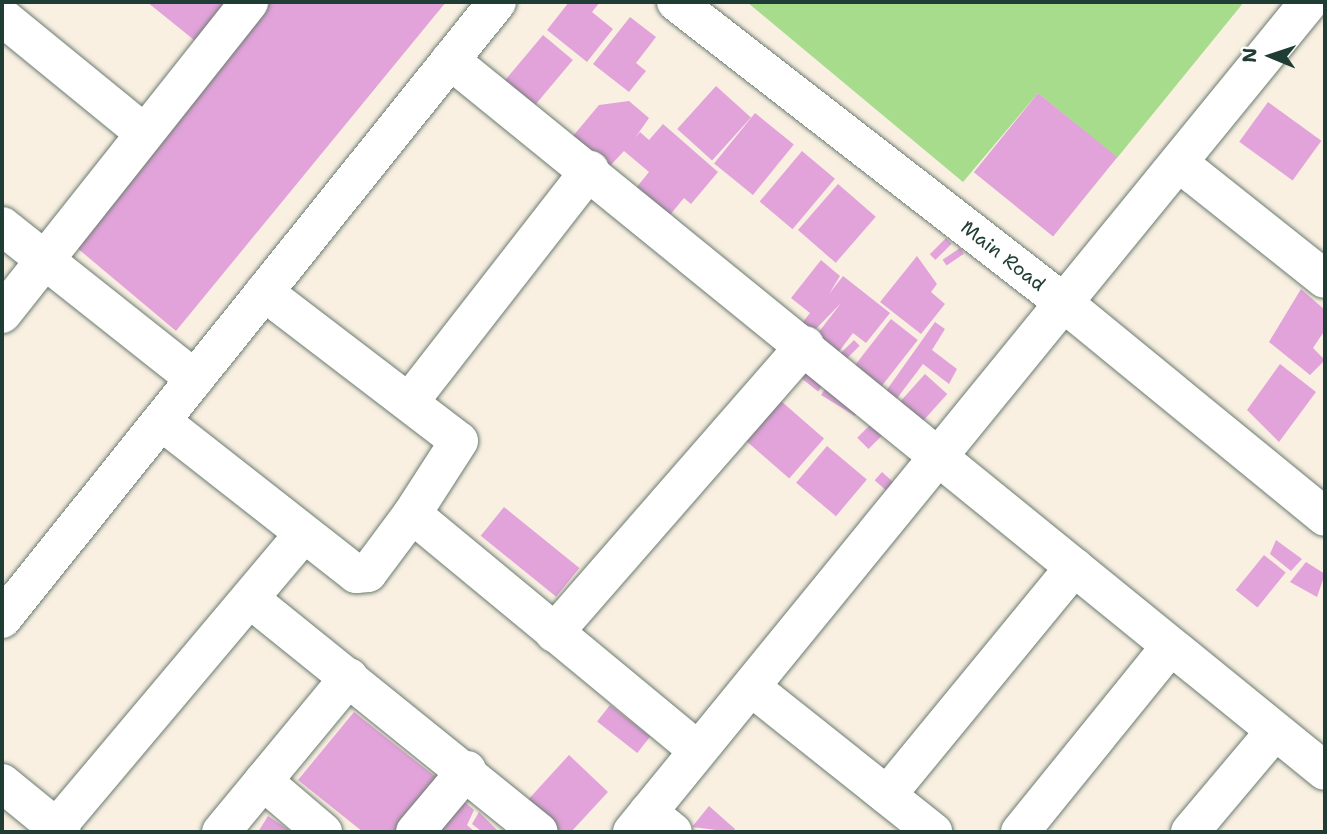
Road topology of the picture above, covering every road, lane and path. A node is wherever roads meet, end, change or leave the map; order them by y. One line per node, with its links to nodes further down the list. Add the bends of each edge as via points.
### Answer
1 (249, 2): 7 (street)
2 (497, 2): 6 (street)
3 (676, 2): 14 (street, Main Road)
4 (1309, 2): 8 (street)
5 (2, 17): 7 (street)
6 (450, 60): 9 (street); 13 (street)
7 (142, 131): 11 (street)
8 (1179, 163): 12 (street); 14 (street)
9 (590, 170): 16 (street); 18 (street)
10 (2, 226): 11 (street)
11 (45, 260): 15 (street); 17 (street)
12 (1320, 265)
13 (264, 292): 17 (street); 18 (street)
14 (1065, 304): 20 (street); 22 (street, Main Road)
15 (2, 314)
16 (805, 345): 20 (street); 27 (street)
17 (195, 379): 19 (street)
18 (410, 401): 21 (street, via 454,434 460,447)
19 (160, 421): 23 (street); 26 (street)
20 (941, 459): 24 (street); 30 (street)
21 (412, 514): 23 (street, via 368,573 345,568); 27 (street)
22 (1325, 517)
23 (303, 535): 25 (street)
24 (1074, 567): 28 (street); 37 (street)
25 (250, 599): 29 (street); 39 (street)
26 (2, 619)
27 (554, 633): 32 (street)
28 (1170, 647): 31 (street); 45 (street)
29 (349, 677): 33 (street); 35 (street)
30 (751, 687): 32 (street); 37 (street)
31 (1275, 730): 34 (street); 46 (street)
32 (698, 751): 38 (street)
33 (467, 770): 42 (street); 43 (street)
34 (1325, 771)
35 (263, 781): 40 (street); 41 (street)
36 (2, 783): 39 (street)
37 (887, 795): 44 (street)
38 (651, 825)
39 (59, 830)
40 (221, 832)
41 (323, 832)
42 (415, 832)
43 (539, 832)
44 (932, 832)
45 (1020, 832)
46 (1189, 832)

